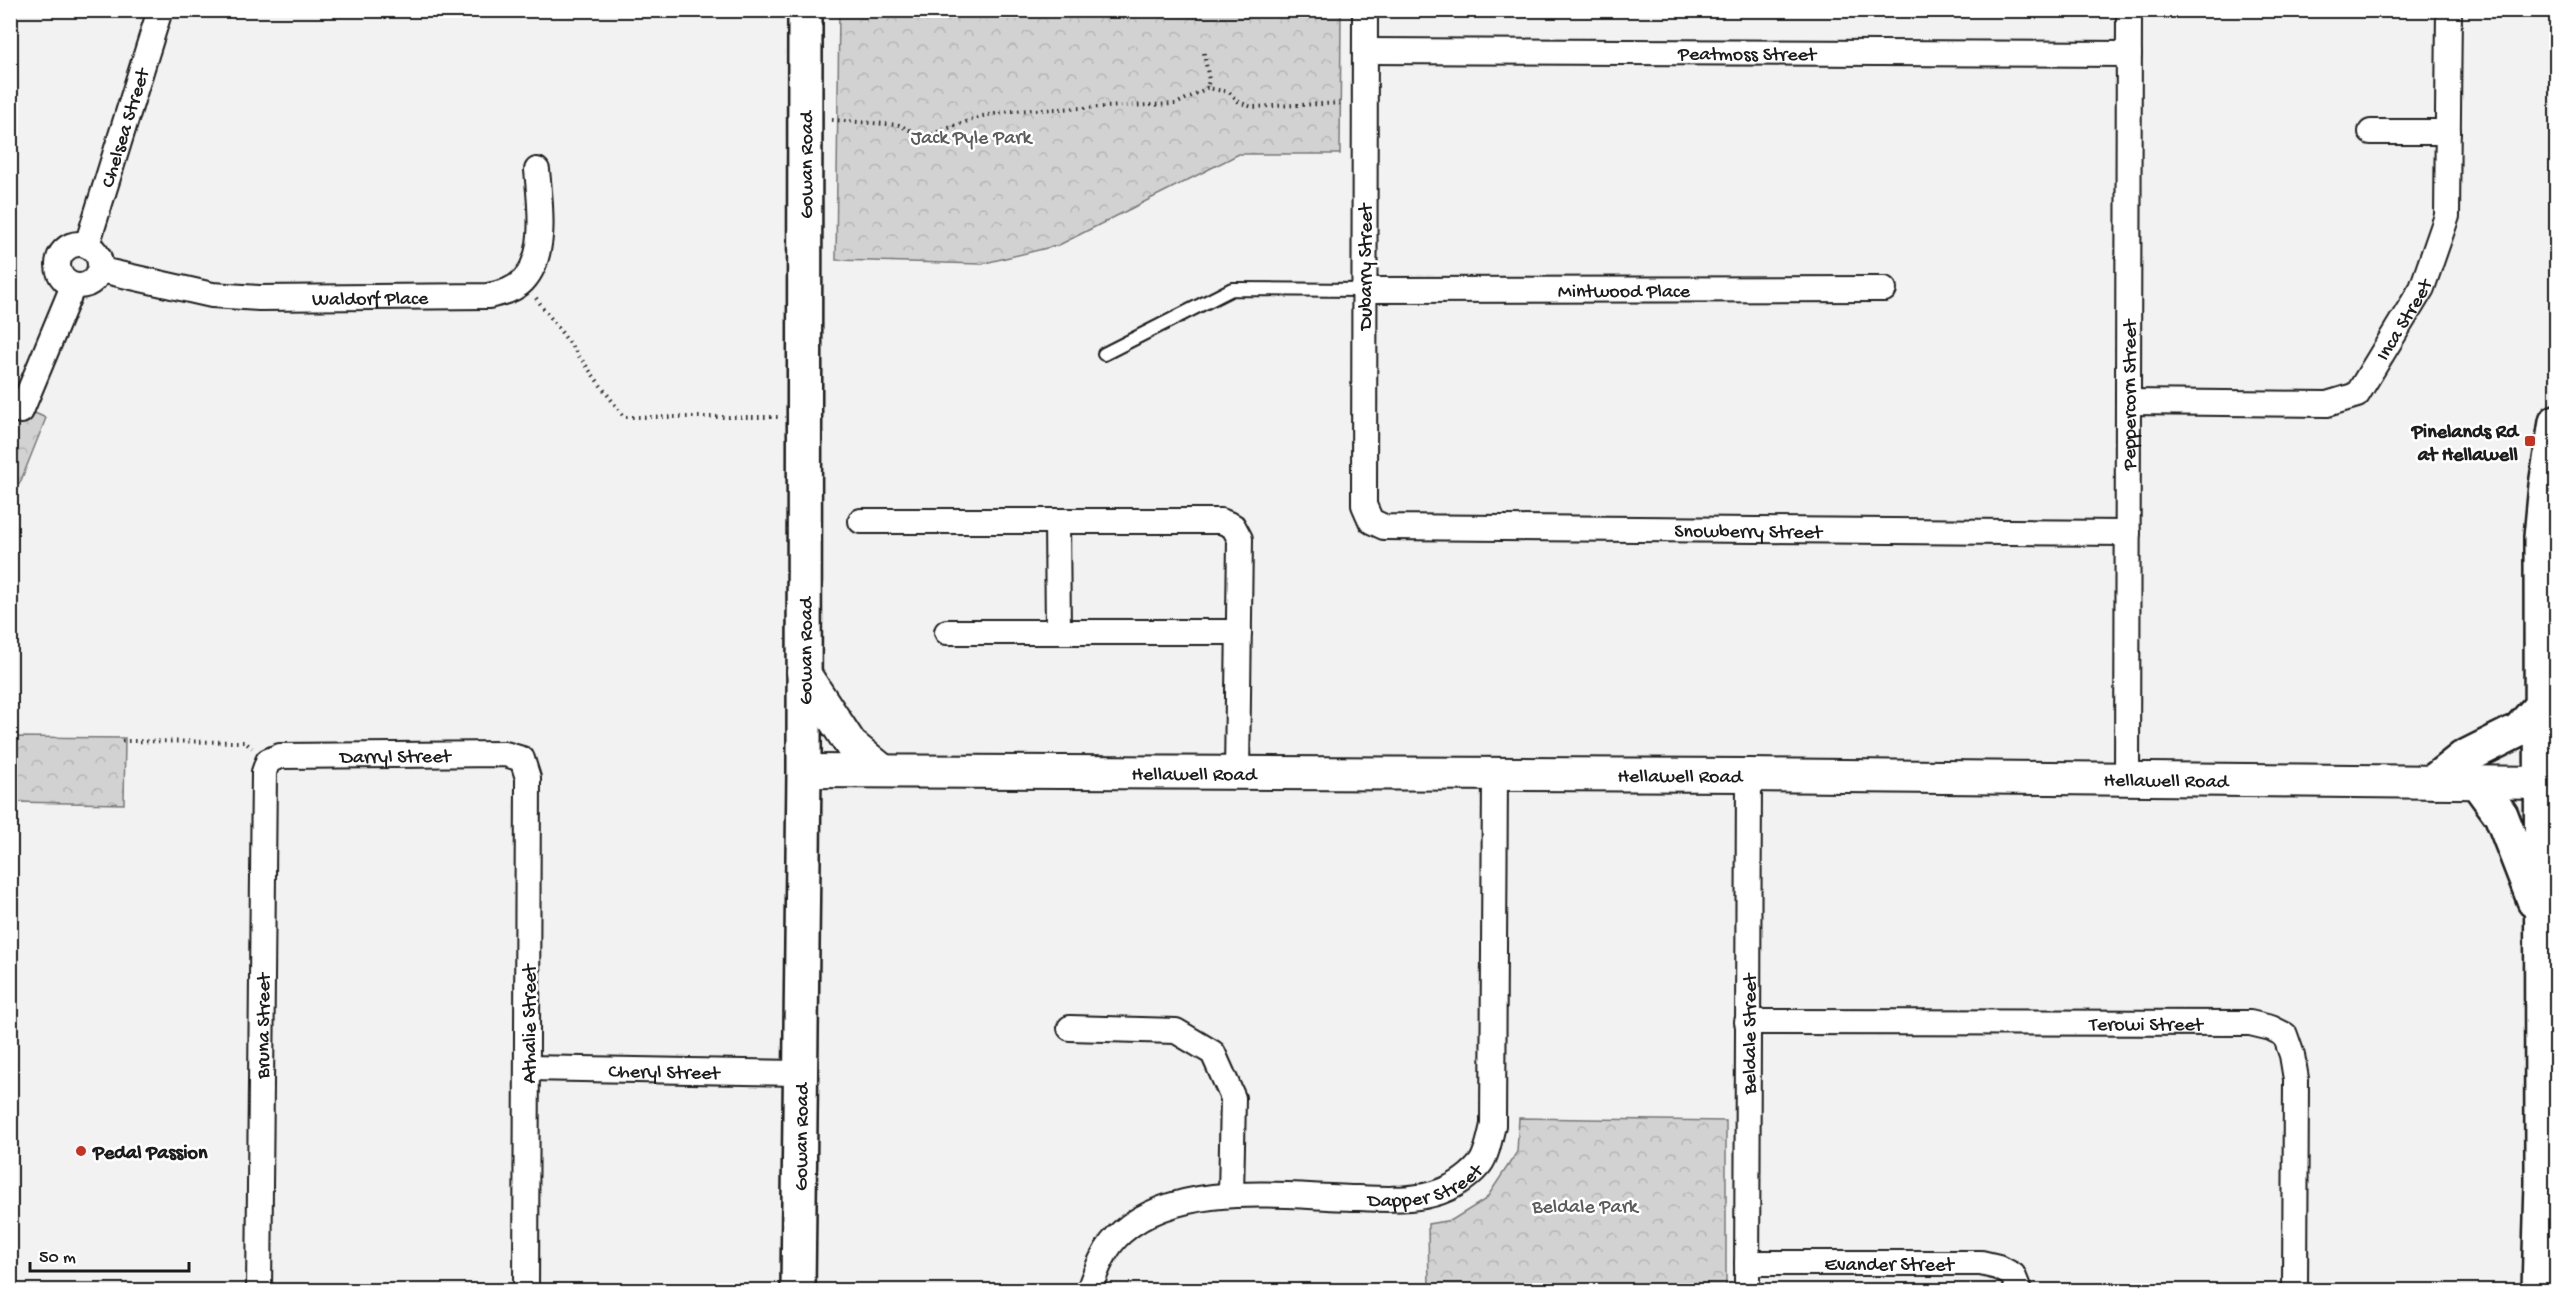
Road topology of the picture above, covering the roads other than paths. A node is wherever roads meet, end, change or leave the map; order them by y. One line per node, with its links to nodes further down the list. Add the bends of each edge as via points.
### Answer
1 (160, 10): 11 (street, Chelsea Street)
2 (805, 10): 27 (main road, Gowan Road)
3 (1365, 10): 6 (street, Dubarry Street)
4 (2129, 10): 7 (street, Peppercorn Street)
5 (2449, 10): 9 (street, Inca Street)
6 (1365, 51): 7 (street, Peatmoss Street); 15 (street, Dubarry Street)
7 (2129, 54): 17 (street, Peppercorn Street)
8 (2371, 132): 9 (street)
9 (2448, 132): 17 (street, Inca Street, via 2447,216 2422,288 2357,395 2327,404)
10 (537, 170): 12 (street, Waldorf Place, via 537,256 523,280 508,291 488,296 212,295)
11 (87, 245): 12 (street, via 99,255); 13 (street, via 70,246 59,259 60,276)
12 (101, 270): 13 (street, via 90,284)
13 (74, 286): 18 (street)
14 (1884, 289): 15 (street, Mintwood Place)
15 (1364, 290): 16 (lane, via 1232,289); 22 (street, Dubarry Street, via 1364,505)
16 (1104, 354)
17 (2129, 402): 23 (street, Peppercorn Street)
18 (21, 411)
19 (2556, 422): 28 (main road, via 2541,537)
20 (861, 521): 21 (street)
21 (1057, 521): 25 (street); 26 (street, via 1221,521 1233,526 1240,539)
22 (1371, 521): 23 (street, Snowberry Street, via 1384,527)
23 (2128, 533): 36 (street, Peppercorn Street)
24 (947, 632): 25 (street)
25 (1058, 632): 26 (street)
26 (1239, 632): 33 (street)
27 (803, 672): 31 (main road, Gowan Road); 32 (street, via 851,745)
28 (2539, 708): 37 (main road, via 2519,730 2463,758); 39 (main road)
29 (522, 759): 30 (street, Darryl Street, via 506,754 280,756); 43 (street, Athalie Street, via 528,778)
30 (268, 761): 47 (street, Bruna Street, via 264,772)
31 (804, 771): 32 (street, Hellawell Road); 44 (main road, Gowan Road)
32 (883, 771): 33 (street, Hellawell Road)
33 (1237, 774): 34 (street, Hellawell Road)
34 (1495, 774): 35 (street, Hellawell Road); 45 (street, Dapper Street, via 1493,1125 1481,1163 1450,1190 1413,1200)
35 (1749, 775): 36 (street, Hellawell Road); 41 (street, Beldale Street)
36 (2127, 779): 37 (street, Hellawell Road)
37 (2434, 781): 38 (street, Hellawell Road)
38 (2477, 782): 39 (street, Hellawell Road); 40 (main road, via 2508,830)
39 (2549, 783): 40 (main road)
40 (2542, 924): 54 (main road)
41 (1747, 1022): 46 (street, Beldale Street); 53 (street, Terowi Street, via 2250,1023 2271,1028 2285,1035 2296,1078)
42 (1070, 1028): 45 (street, via 1176,1031 1213,1053 1233,1098)
43 (528, 1068): 44 (street, Cheryl Street); 48 (street, Athalie Street)
44 (799, 1073): 49 (main road, Gowan Road)
45 (1232, 1195): 50 (street, Dapper Street, via 1191,1200 1149,1213 1120,1233 1097,1268)
46 (1746, 1263): 51 (street, Beldale Street); 52 (street, Evander Street, via 1981,1263 2013,1275)
47 (259, 1290)
48 (526, 1290)
49 (798, 1290)
50 (1089, 1290)
51 (1747, 1290)
52 (2019, 1290)
53 (2295, 1290)
54 (2539, 1290)

